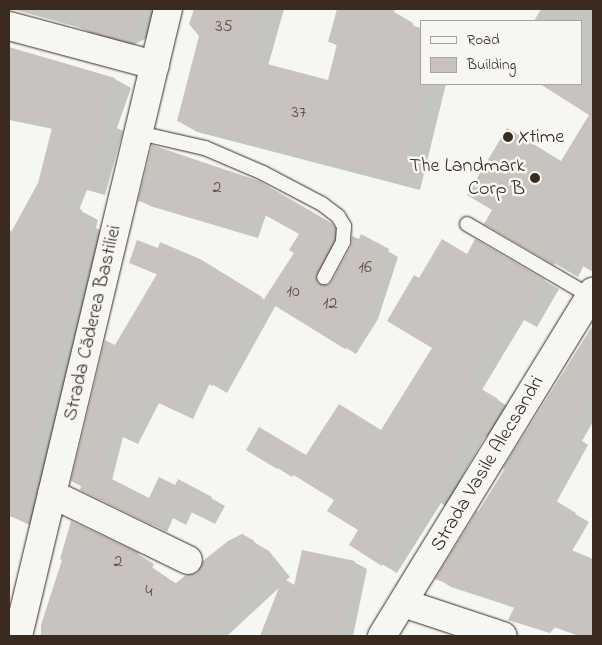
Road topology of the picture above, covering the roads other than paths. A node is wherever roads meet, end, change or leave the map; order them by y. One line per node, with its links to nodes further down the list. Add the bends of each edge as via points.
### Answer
1 (168, 9): 3 (street, Strada Căderea Bastiliei)
2 (9, 26): 3 (street)
3 (155, 65): 4 (street, Strada Căderea Bastiliei)
4 (139, 133): 6 (lane, via 205,148 264,173 338,216 344,226 343,242); 8 (street, Strada Căderea Bastiliei)
5 (467, 224): 7 (lane)
6 (324, 277)
7 (592, 294): 10 (street, Strada Vasile Alecsandri)
8 (52, 494): 9 (street); 11 (street, Strada Căderea Bastiliei)
9 (188, 560)
10 (403, 603): 12 (street, Strada Vasile Alecsandri); 13 (street)
11 (18, 636)
12 (382, 636)
13 (503, 636)

